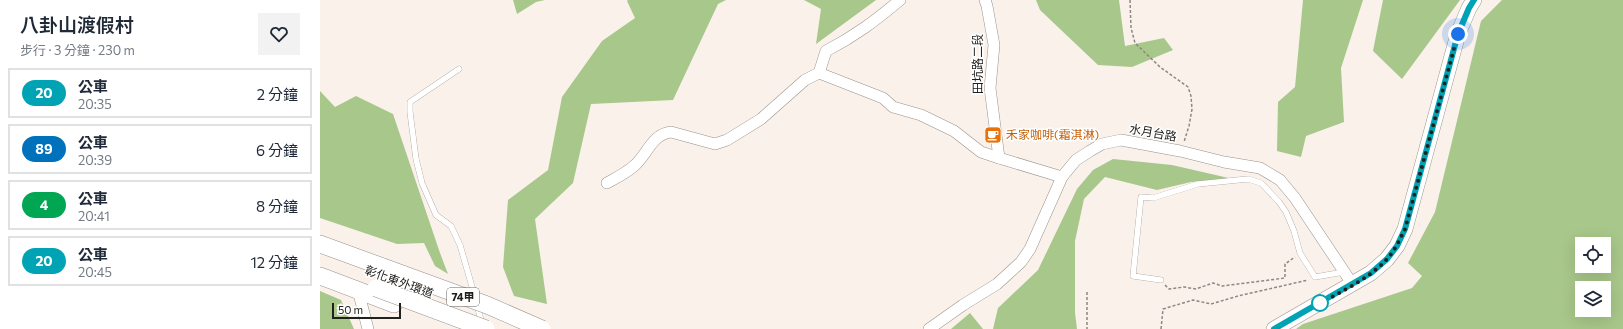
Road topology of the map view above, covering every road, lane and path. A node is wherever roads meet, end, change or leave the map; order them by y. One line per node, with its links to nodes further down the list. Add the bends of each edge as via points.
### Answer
1 (900, 0): 6 (street, via 871,25 826,51)
2 (985, 0): 8 (street, 田坑路二段, via 994,44 990,88)
3 (1130, 0): 7 (path, via 1130,28 1135,43 1160,67 1188,87 1191,96 1189,126)
4 (1474, 0): 17 (main road, via 1458,34 1405,229 1387,259 1371,273)
5 (459, 68): 23 (lane, via 410,102 410,112 422,183 436,214 451,226 460,245)
6 (819, 73): 8 (street, via 883,98 893,107 954,131 981,152); 10 (street, via 805,80 761,119 727,140 715,144 671,132 664,133 634,166)
7 (1180, 151): 9 (street, 水月台路, via 1121,140 1102,144 1076,160); 17 (street, 水月台路, via 1260,168 1280,180 1295,198)
8 (999, 158): 9 (street)
9 (1062, 177): 26 (street, 水月台路, via 1030,249 1021,262 997,284)
10 (607, 183)
11 (320, 244): 19 (main road, 74甲)
12 (320, 253): 19 (main road, 彰化東外環道 / 74甲)
13 (1300, 253): 16 (lane); 18 (path, via 1285,264 1285,278 1222,286 1213,283 1196,289 1169,289); 18 (lane, via 1286,212 1261,183 1248,179 1198,184 1154,198 1141,197 1133,276)
14 (320, 268): 19 (main road, 彰化東外環道 / 74甲)
15 (320, 276): 19 (main road, 74甲)
16 (1316, 277): 17 (lane); 28 (path, via 1211,304 1193,300 1163,309)
17 (1349, 279): 29 (main road)
18 (1161, 280)
19 (374, 283): 21 (street); 22 (main road, 74甲); 23 (main road, 彰化東外環道 / 74甲, bridge); 24 (main road, 彰化東外環道 / 74甲); 25 (main road, 74甲, bridge, via 486,305)
20 (1087, 292): 27 (path)
21 (368, 329)
22 (464, 329)
23 (485, 329)
24 (523, 329)
25 (542, 329)
26 (929, 329)
27 (1087, 329)
28 (1161, 329)
29 (1274, 329)

